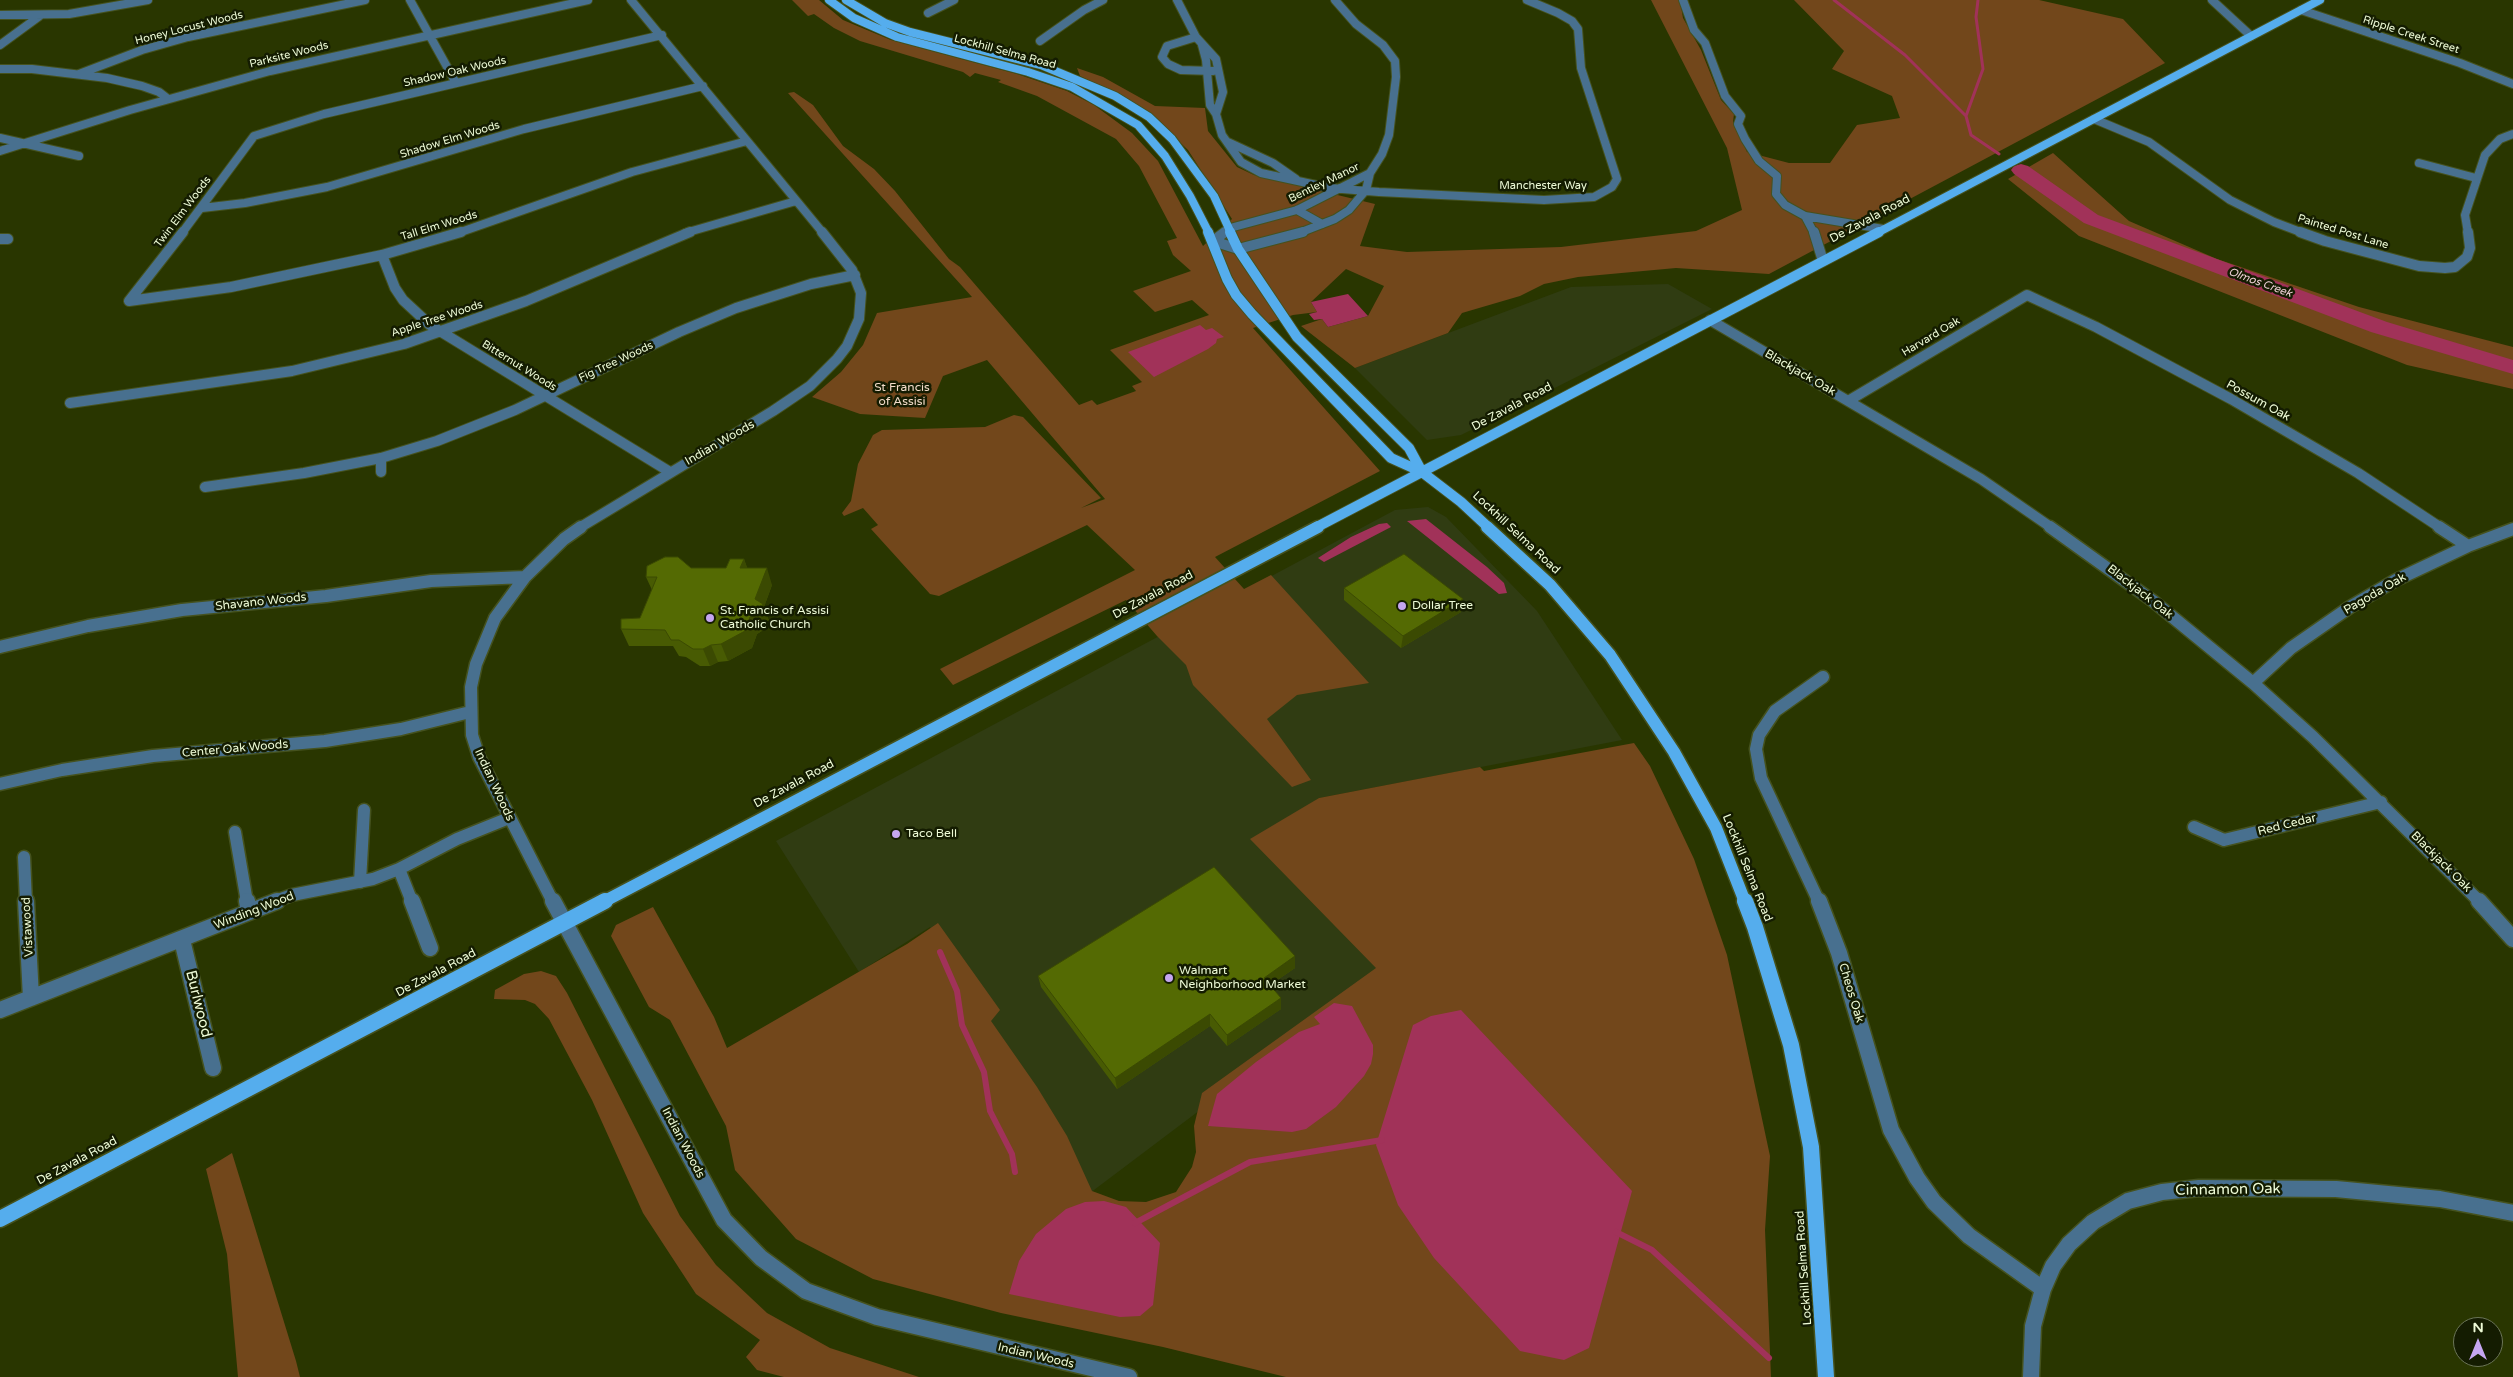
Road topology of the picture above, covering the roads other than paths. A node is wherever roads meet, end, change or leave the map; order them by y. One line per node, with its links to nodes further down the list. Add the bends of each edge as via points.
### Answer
1 (148, 0): 21 (street, via 82,12)
2 (366, 0): 34 (street, Honey Locust Woods, via 178,40)
3 (410, 0): 22 (street)
4 (552, 0): 17 (street)
5 (588, 0): 17 (street, Parksite Woods)
6 (631, 0): 23 (street, Indian Woods)
7 (829, 0): 30 (main road, Lockhill Selma Road, via 872,28)
8 (846, 0): 26 (main road, Lockhill Selma Road, via 885,23)
9 (954, 0): 19 (street)
10 (1103, 0): 27 (street)
11 (1177, 0): 25 (street)
12 (1335, 0): 50 (street, Bentley Manor, via 1356,24 1383,45 1395,61 1389,134)
13 (1527, 0): 54 (street, Manchester Way, via 1558,12 1578,29 1582,68 1616,171 1617,179 1612,187 1594,197 1553,199)
14 (1683, 0): 58 (street, via 1694,30 1705,43 1725,96 1741,116 1738,124 1745,139 1759,161 1777,176 1776,194 1785,204)
15 (2212, 0): 24 (street)
16 (2320, 0): 18 (main road, De Zavala Road)
17 (557, 7): 22 (street, Parksite Woods)
18 (2301, 10): 24 (main road, De Zavala Road); 36 (street, Ripple Creek Street, via 2473,67)
19 (928, 13)
20 (0, 15): 21 (street)
21 (41, 15): 28 (street)
22 (430, 34): 35 (street); 38 (street, Parksite Woods, via 270,71)
23 (662, 35): 35 (street, Shadow Oak Woods); 37 (street, Indian Woods)
24 (2251, 36): 40 (main road, De Zavala Road)
25 (1196, 37): 29 (street); 33 (street, via 1167,46 1162,57 1180,70)
26 (941, 41): 30 (street); 60 (main road, Lockhill Selma Road, via 1041,65 1091,84 1149,117 1181,150 1214,196)
27 (1040, 41)
28 (0, 45)
29 (1202, 45): 32 (street, via 1212,52); 33 (street, Manchester Way)
30 (930, 48): 62 (main road, Lockhill Selma Road, via 1052,79 1094,98 1138,125 1165,156)
31 (0, 69): 34 (street)
32 (1218, 71): 33 (street); 39 (street, via 1223,92)
33 (1205, 72): 39 (street, Manchester Way, via 1210,105)
34 (79, 74): 38 (street, via 142,86)
35 (456, 83): 42 (street, Shadow Oak Woods, via 324,114)
36 (2513, 84)
37 (702, 86): 44 (street, Indian Woods); 56 (street, Shadow Elm Woods, via 524,129 327,187)
38 (168, 99): 46 (street, Parksite Woods)
39 (1216, 114): 45 (street, Manchester Way, via 1218,126)
40 (2094, 119): 51 (street, Painted Post Lane, via 2157,146 2213,188 2259,216 2325,241 2419,266 2445,268 2455,266 2467,257 2470,248 2465,222); 61 (main road, De Zavala Road)
41 (2513, 134): 51 (street, Painted Post Lane, via 2500,139 2485,154)
42 (254, 136): 56 (street, Twin Elm Woods)
43 (0, 138): 46 (street)
44 (747, 141): 55 (street, Indian Woods); 64 (street, Tall Elm Woods, via 632,172 461,232)
45 (1228, 142): 52 (street, via 1273,163); 52 (street, Manchester Way, via 1233,154 1250,168)
46 (22, 144): 47 (street, Parksite Woods); 48 (street)
47 (0, 151)
48 (79, 156)
49 (2419, 163): 51 (street)
50 (1370, 173): 53 (street, Bentley Manor); 54 (street, Bentley Manor)
51 (2476, 178)
52 (1300, 181): 53 (street, Manchester Way)
53 (1341, 188): 54 (street, Manchester Way); 57 (street, Bentley Manor)
54 (1366, 190): 59 (street, Bentley Manor, via 1348,210)
55 (796, 201): 66 (street, Indian Woods); 70 (street, Apple Tree Woods, via 685,233 556,289)
56 (202, 208): 68 (street, Twin Elm Woods)
57 (1297, 210): 59 (street); 60 (street, Bentley Manor)
58 (1805, 216): 61 (street); 65 (street, via 1813,228)
59 (1322, 224): 63 (street, Bentley Manor, via 1278,240)
60 (1230, 228): 62 (street, Bentley Manor); 63 (main road, Lockhill Selma Road)
61 (1883, 229): 65 (main road, De Zavala Road)
62 (1213, 241): 63 (street); 77 (main road, Lockhill Selma Road, via 1236,295 1252,314 1391,458)
63 (1238, 249): 77 (main road, Lockhill Selma Road, via 1297,337 1409,448)
64 (382, 255): 68 (street, Tall Elm Woods, via 241,286); 70 (street, Bitternut Woods, via 403,300)
65 (1822, 261): 69 (main road, De Zavala Road)
66 (855, 275): 71 (street, Fig Tree Woods, via 812,284 736,308); 76 (street, Indian Woods, via 861,293 859,319 847,346 825,373 793,399)
67 (2026, 294): 72 (street, Harvard Oak); 80 (street, Possum Oak, via 2231,399 2358,473)
68 (129, 301)
69 (1710, 320): 72 (street, Blackjack Oak); 77 (main road, De Zavala Road)
70 (440, 332): 71 (street, Bitternut Woods); 73 (street, Apple Tree Woods, via 292,371)
71 (544, 396): 74 (street, Fig Tree Woods, via 483,424); 76 (street, Bitternut Woods)
72 (1848, 401): 84 (street, Blackjack Oak, via 2033,514 2153,601)
73 (70, 403)
74 (381, 458): 75 (street); 78 (street, Fig Tree Woods)
75 (381, 472)
76 (670, 472): 81 (street, Indian Woods, via 587,522 564,539)
77 (1422, 472): 96 (main road, De Zavala Road); 107 (main road, Lockhill Selma Road, via 1461,502 1550,585 1610,655 1674,752 1716,828 1755,927 1791,1045 1810,1147)
78 (205, 488)
79 (2513, 528): 80 (street, Pagoda Oak)
80 (2468, 546): 84 (street, Pagoda Oak, via 2396,580 2350,607 2291,648)
81 (525, 577): 82 (street, Shavano Woods, via 431,581 326,596 182,610 88,626); 85 (street, Indian Woods, via 505,603 484,640 473,679)
82 (0, 646)
83 (1823, 677): 105 (street, Cheos Oak, via 1767,720 1756,749 1761,778 1819,901 1839,953 1891,1130 1934,1202 1969,1236)
84 (2252, 683): 87 (street, Blackjack Oak)
85 (470, 712): 86 (street, Center Oak Woods, via 401,729 325,741 152,756 62,770); 89 (street, Indian Woods, via 479,757)
86 (0, 784)
87 (2381, 802): 90 (street, Red Cedar, via 2224,840); 97 (street, Blackjack Oak, via 2462,882)
88 (364, 810): 94 (street)
89 (510, 818): 93 (street, Winding Wood, via 457,839); 96 (street, Indian Woods)
90 (2194, 827)
91 (235, 832): 95 (street)
92 (24, 857): 100 (street, Vistawood)
93 (400, 869): 94 (street, Winding Wood); 99 (street)
94 (360, 882): 95 (street, Winding Wood, via 292,895)
95 (249, 912): 98 (street, Winding Wood)
96 (564, 922): 104 (main road, De Zavala Road); 106 (street, Indian Woods, via 724,1220 761,1258 806,1291 877,1317)
97 (2513, 939)
98 (182, 940): 100 (street, Winding Wood); 102 (street, Burlwood)
99 (430, 948)
100 (31, 998): 101 (street, Winding Wood)
101 (0, 1010)
102 (214, 1068)
103 (2513, 1213): 105 (street, Cinnamon Oak, via 2440,1199 2336,1189 2199,1188 2162,1192 2128,1201 2093,1222 2069,1244)
104 (0, 1218)
105 (2043, 1289): 108 (street, Cinnamon Oak, via 2033,1326)
106 (1129, 1377)
107 (1826, 1377)
108 (2031, 1377)

